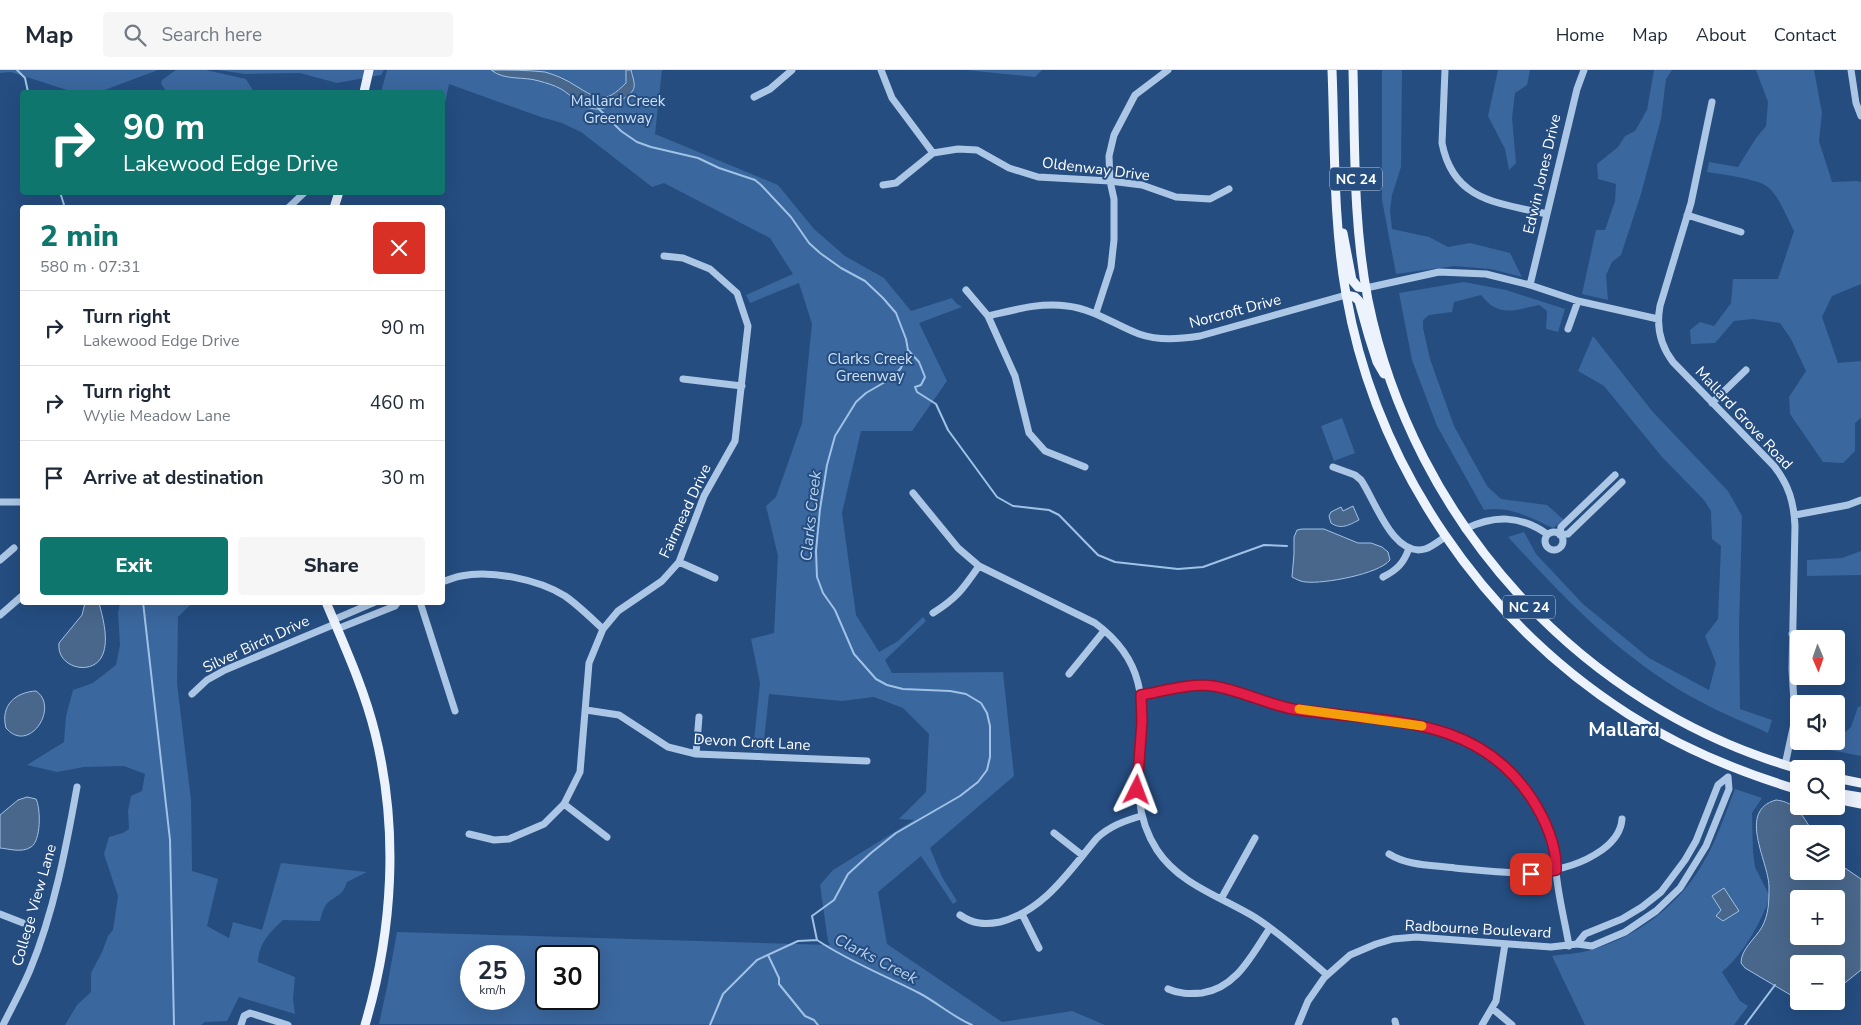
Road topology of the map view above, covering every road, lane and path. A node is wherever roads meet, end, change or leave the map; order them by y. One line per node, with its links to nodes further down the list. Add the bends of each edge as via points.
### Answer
1 (792, 70): 11 (street, via 770,89)
2 (881, 70): 14 (street, via 892,98)
3 (1168, 70): 15 (street, via 1135,95 1114,134 1109,156)
4 (1332, 70): 20 (main road, NC 24)
5 (1353, 70): 26 (main road, NC 24, via 1356,193)
6 (1445, 70): 21 (street, via 1442,143 1454,176 1484,199)
7 (1584, 70): 21 (street, Edwin Jones Drive)
8 (1852, 70): 13 (street)
9 (368, 74): 10 (main road)
10 (364, 90)
11 (754, 97)
12 (1712, 102): 22 (street, Mallard Grove Road)
13 (1861, 116)
14 (933, 153): 15 (street, Oldenway Drive, via 977,150 1009,168 1038,176); 16 (street, Oldenway Drive, via 896,183)
15 (1110, 181): 17 (street, Oldenway Drive, via 1142,185 1176,197 1210,198); 30 (street, via 1114,199 1114,240 1111,267)
16 (883, 185)
17 (1230, 189)
18 (302, 195): 19 (street)
19 (291, 205)
20 (1337, 211): 26 (main road, via 1352,280 1358,287); 28 (main road, NC 24)
21 (1547, 214): 25 (street, Edwin Jones Drive)
22 (1687, 215): 23 (street); 32 (street, Mallard Grove Road)
23 (1741, 232)
24 (664, 256): 36 (street, Fairmead Drive, via 683,258 710,269 737,293 748,326)
25 (1530, 285): 26 (street, via 1486,274 1453,272 1423,274); 29 (street)
26 (1366, 288): 37 (main road, NC 24)
27 (966, 290): 31 (street)
28 (1346, 294): 30 (street, Norcroft Drive, via 1178,340 1140,334); 37 (main road, via 1359,301 1377,362); 51 (main road, NC 24, via 1357,343 1379,409 1411,480)
29 (1578, 301): 32 (street); 33 (street)
30 (1096, 313): 31 (street, Norcroft Drive, via 1068,306 1035,304)
31 (988, 316): 39 (street, via 1015,376 1029,433 1045,451)
32 (1658, 320): 38 (street, Mallard Grove Road, via 1666,353)
33 (1568, 329)
34 (1746, 370): 38 (street)
35 (683, 379): 36 (street)
36 (742, 386): 55 (street, Fairmead Drive, via 735,441 704,496)
37 (1395, 394): 48 (main road, NC 24, via 1431,473)
38 (1712, 403): 47 (street, Mallard Grove Road, via 1782,476)
39 (1085, 467)
40 (1332, 470): 53 (street, via 1341,470 1361,480 1394,536)
41 (1615, 475): 50 (street, via 1561,527)
42 (1622, 482): 50 (street, via 1568,534)
43 (913, 493): 56 (street, via 958,548)
44 (1861, 500): 47 (street)
45 (0, 502): 46 (street)
46 (20, 502)
47 (1795, 514): 69 (street, Mallard Grove Road)
48 (1465, 530): 49 (street, via 1481,521 1505,519 1529,524); 80 (main road, NC 24, via 1500,576 1531,609 1614,680 1682,722)
49 (1547, 534): 50 (street); 50 (street, via 1545,543 1554,550 1561,545)
50 (1560, 535)
51 (1446, 537): 53 (street, via 1427,548); 82 (main road, NC 24, via 1509,616 1565,668 1654,730)
52 (14, 548): 54 (street)
53 (1409, 548): 57 (street, via 1404,561)
54 (0, 560)
55 (679, 562): 58 (street); 68 (street, Fairmead Drive, via 662,581 618,611)
56 (979, 566): 66 (street, via 954,599); 70 (street, via 1082,616)
57 (1386, 577)
58 (715, 578)
59 (445, 581): 68 (street, via 484,574 534,583 566,597)
60 (20, 597): 65 (street)
61 (327, 605): 67 (main road)
62 (370, 605): 67 (street, Silver Birch Drive)
63 (395, 605): 67 (street, Silver Birch Drive)
64 (421, 605): 76 (street)
65 (1, 611)
66 (933, 613)
67 (335, 624): 73 (street, Silver Birch Drive, via 225,670); 118 (main road, via 371,717 388,810 387,921 378,975)
68 (603, 629): 75 (street, Fairmead Drive, via 589,664)
69 (1792, 630)
70 (1104, 631): 71 (street); 74 (street, via 1126,655 1134,669)
71 (1068, 674)
72 (1793, 685): 80 (street, Mallard Grove Road, via 1794,718)
73 (192, 694)
74 (1141, 695): 93 (street, via 1137,790); 101 (street, via 1215,686 1292,708 1420,725 1455,735 1492,756 1528,792 1548,830)
75 (586, 710): 78 (street, Devon Croft Lane, via 619,715 668,747); 91 (street, Fairmead Drive, via 580,772)
76 (455, 711)
77 (699, 717): 78 (street)
78 (696, 754): 79 (street, Devon Croft Lane)
79 (867, 761)
80 (1784, 765): 81 (main road, NC 24)
81 (1790, 767)
82 (1733, 768): 83 (street, Radbourne Boulevard); 87 (main road, NC 24)
83 (1728, 777): 109 (street, Radbourne Boulevard, via 1718,785 1685,860 1661,892 1622,919 1585,934); 109 (street, Radbourne Boulevard, via 1729,789 1706,846 1680,888 1656,911 1626,932 1592,946)
84 (1845, 780): 85 (main road)
85 (1861, 783)
86 (77, 787): 115 (street, College View Lane, via 60,871 41,940 27,978)
87 (1790, 787)
88 (1845, 794): 89 (main road)
89 (1861, 797)
90 (1845, 801): 92 (main road)
91 (564, 804): 96 (street, Fairmead Drive, via 544,824 509,839 494,840); 97 (street)
92 (1861, 804)
93 (1141, 816): 100 (street, via 1105,831); 102 (street, via 1149,836 1166,862 1190,882)
94 (1622, 819): 101 (street, via 1618,835 1606,847 1577,864)
95 (1054, 832): 100 (street)
96 (469, 834)
97 (607, 837)
98 (1255, 838): 102 (street)
99 (1389, 854): 101 (street, via 1401,861 1463,869 1531,874)
100 (1082, 855): 105 (street, via 1053,891)
101 (1556, 870): 110 (street)
102 (1221, 899): 107 (street)
103 (0, 914): 106 (street)
104 (960, 914): 105 (street, via 974,922 988,924)
105 (1022, 914): 111 (street)
106 (23, 923)
107 (1270, 928): 112 (street); 113 (street, via 1239,974 1224,986 1191,994)
108 (1505, 944): 110 (street, Radbourne Boulevard); 112 (street, Radbourne Boulevard, via 1416,937 1393,939 1356,952); 114 (street, via 1499,991)
109 (1577, 944): 110 (street, Radbourne Boulevard)
110 (1569, 946)
111 (1039, 948)
112 (1327, 975): 119 (street, Radbourne Boulevard, via 1308,1001)
113 (1168, 989)
114 (1493, 1009): 120 (street); 121 (street)
115 (3, 1025)
116 (241, 1025): 117 (street, via 244,1016 250,1012)
117 (288, 1025)
118 (364, 1025)
119 (1298, 1025)
120 (1482, 1025)
121 (1512, 1025)

